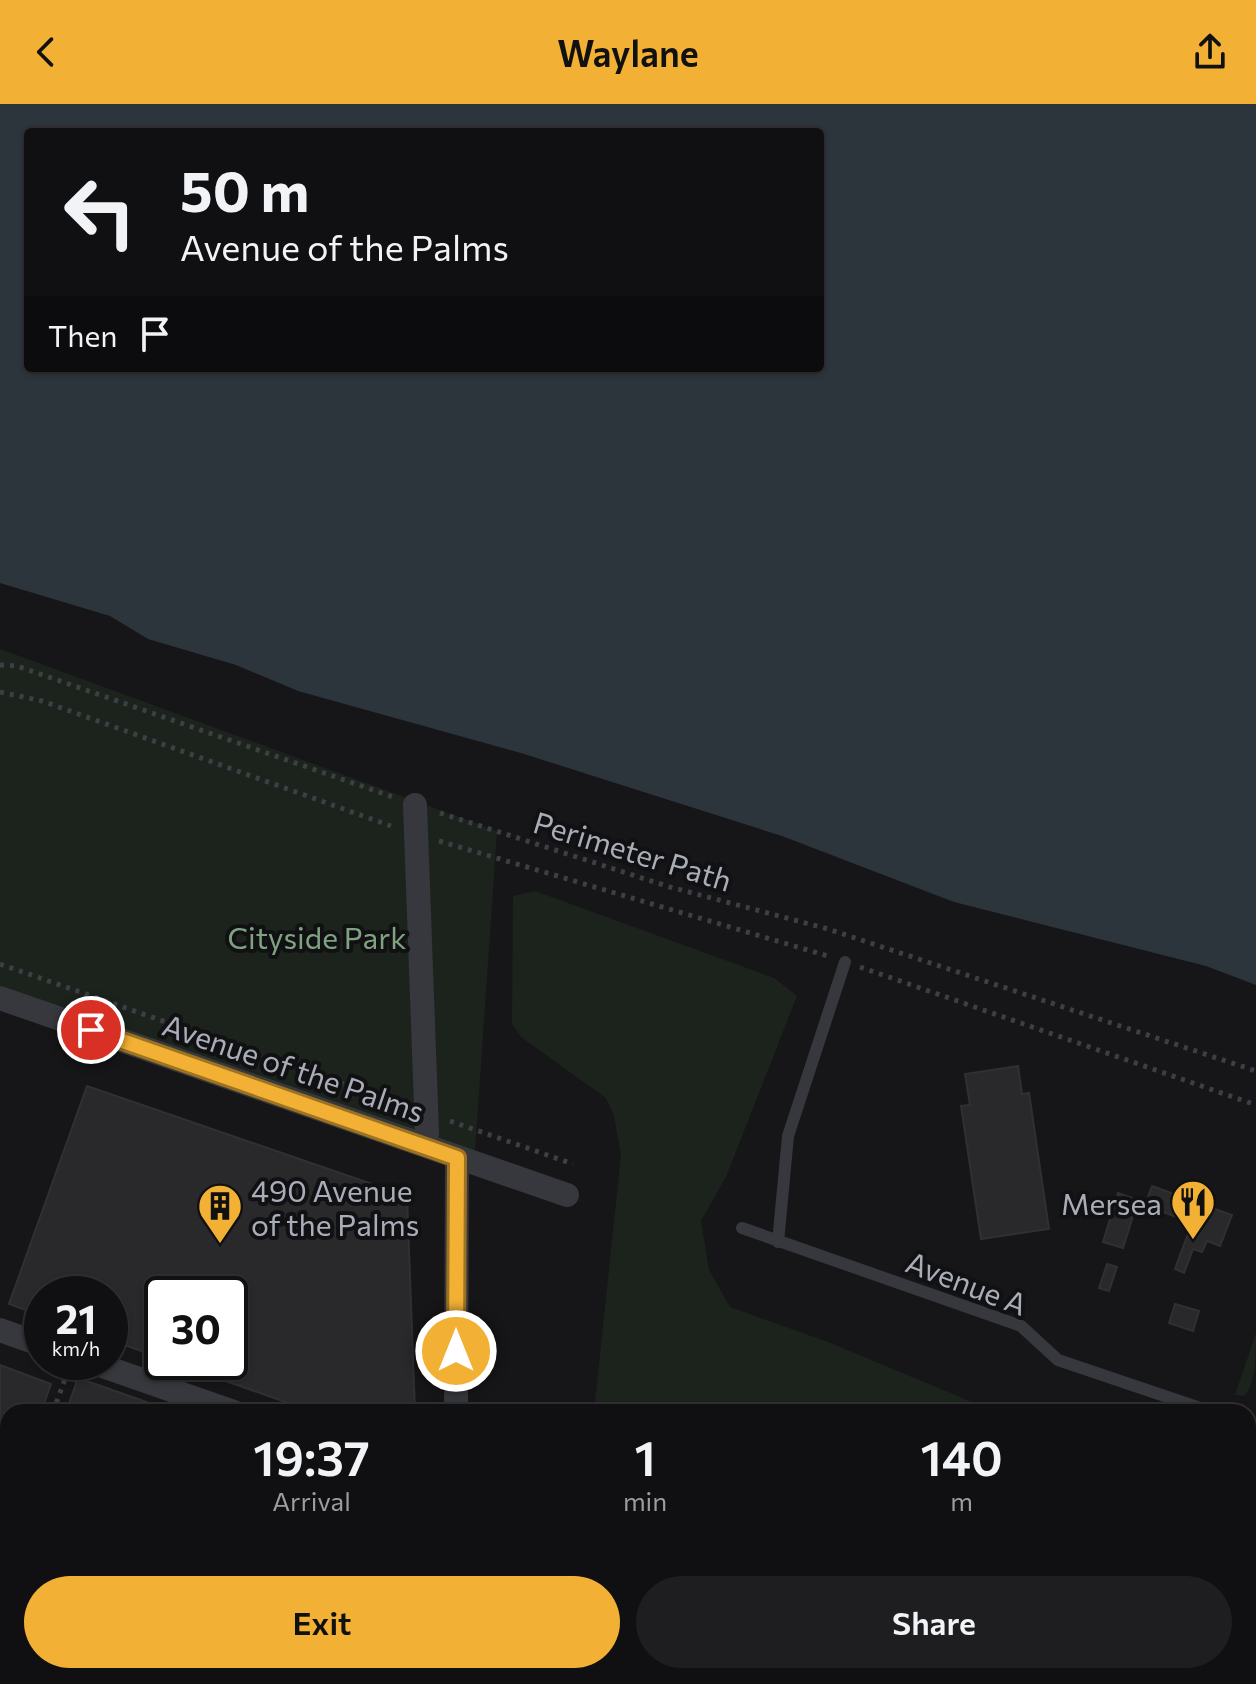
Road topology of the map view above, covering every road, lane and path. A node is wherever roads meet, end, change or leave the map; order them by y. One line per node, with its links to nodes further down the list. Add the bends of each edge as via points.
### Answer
1 (0, 665): 2 (path, Perimeter Path, via 17,666)
2 (415, 805): 6 (path, Perimeter Path, via 670,887 828,929); 8 (street)
3 (845, 962): 7 (path); 13 (lane, via 788,1136)
4 (0, 964): 8 (path)
5 (0, 998): 9 (street, Avenue of the Palms)
6 (1256, 1071)
7 (1256, 1105)
8 (427, 1123): 10 (path)
9 (457, 1158): 11 (street, Avenue of the Palms); 20 (street)
10 (573, 1164)
11 (567, 1195)
12 (742, 1228): 13 (lane, Avenue A)
13 (778, 1242): 21 (lane, Avenue A, via 1021,1326 1058,1360)
14 (0, 1330): 15 (street)
15 (24, 1339)
16 (128, 1375): 19 (street)
17 (65, 1380): 18 (path)
18 (56, 1404)
19 (211, 1404)
20 (456, 1404)
21 (1188, 1404)

